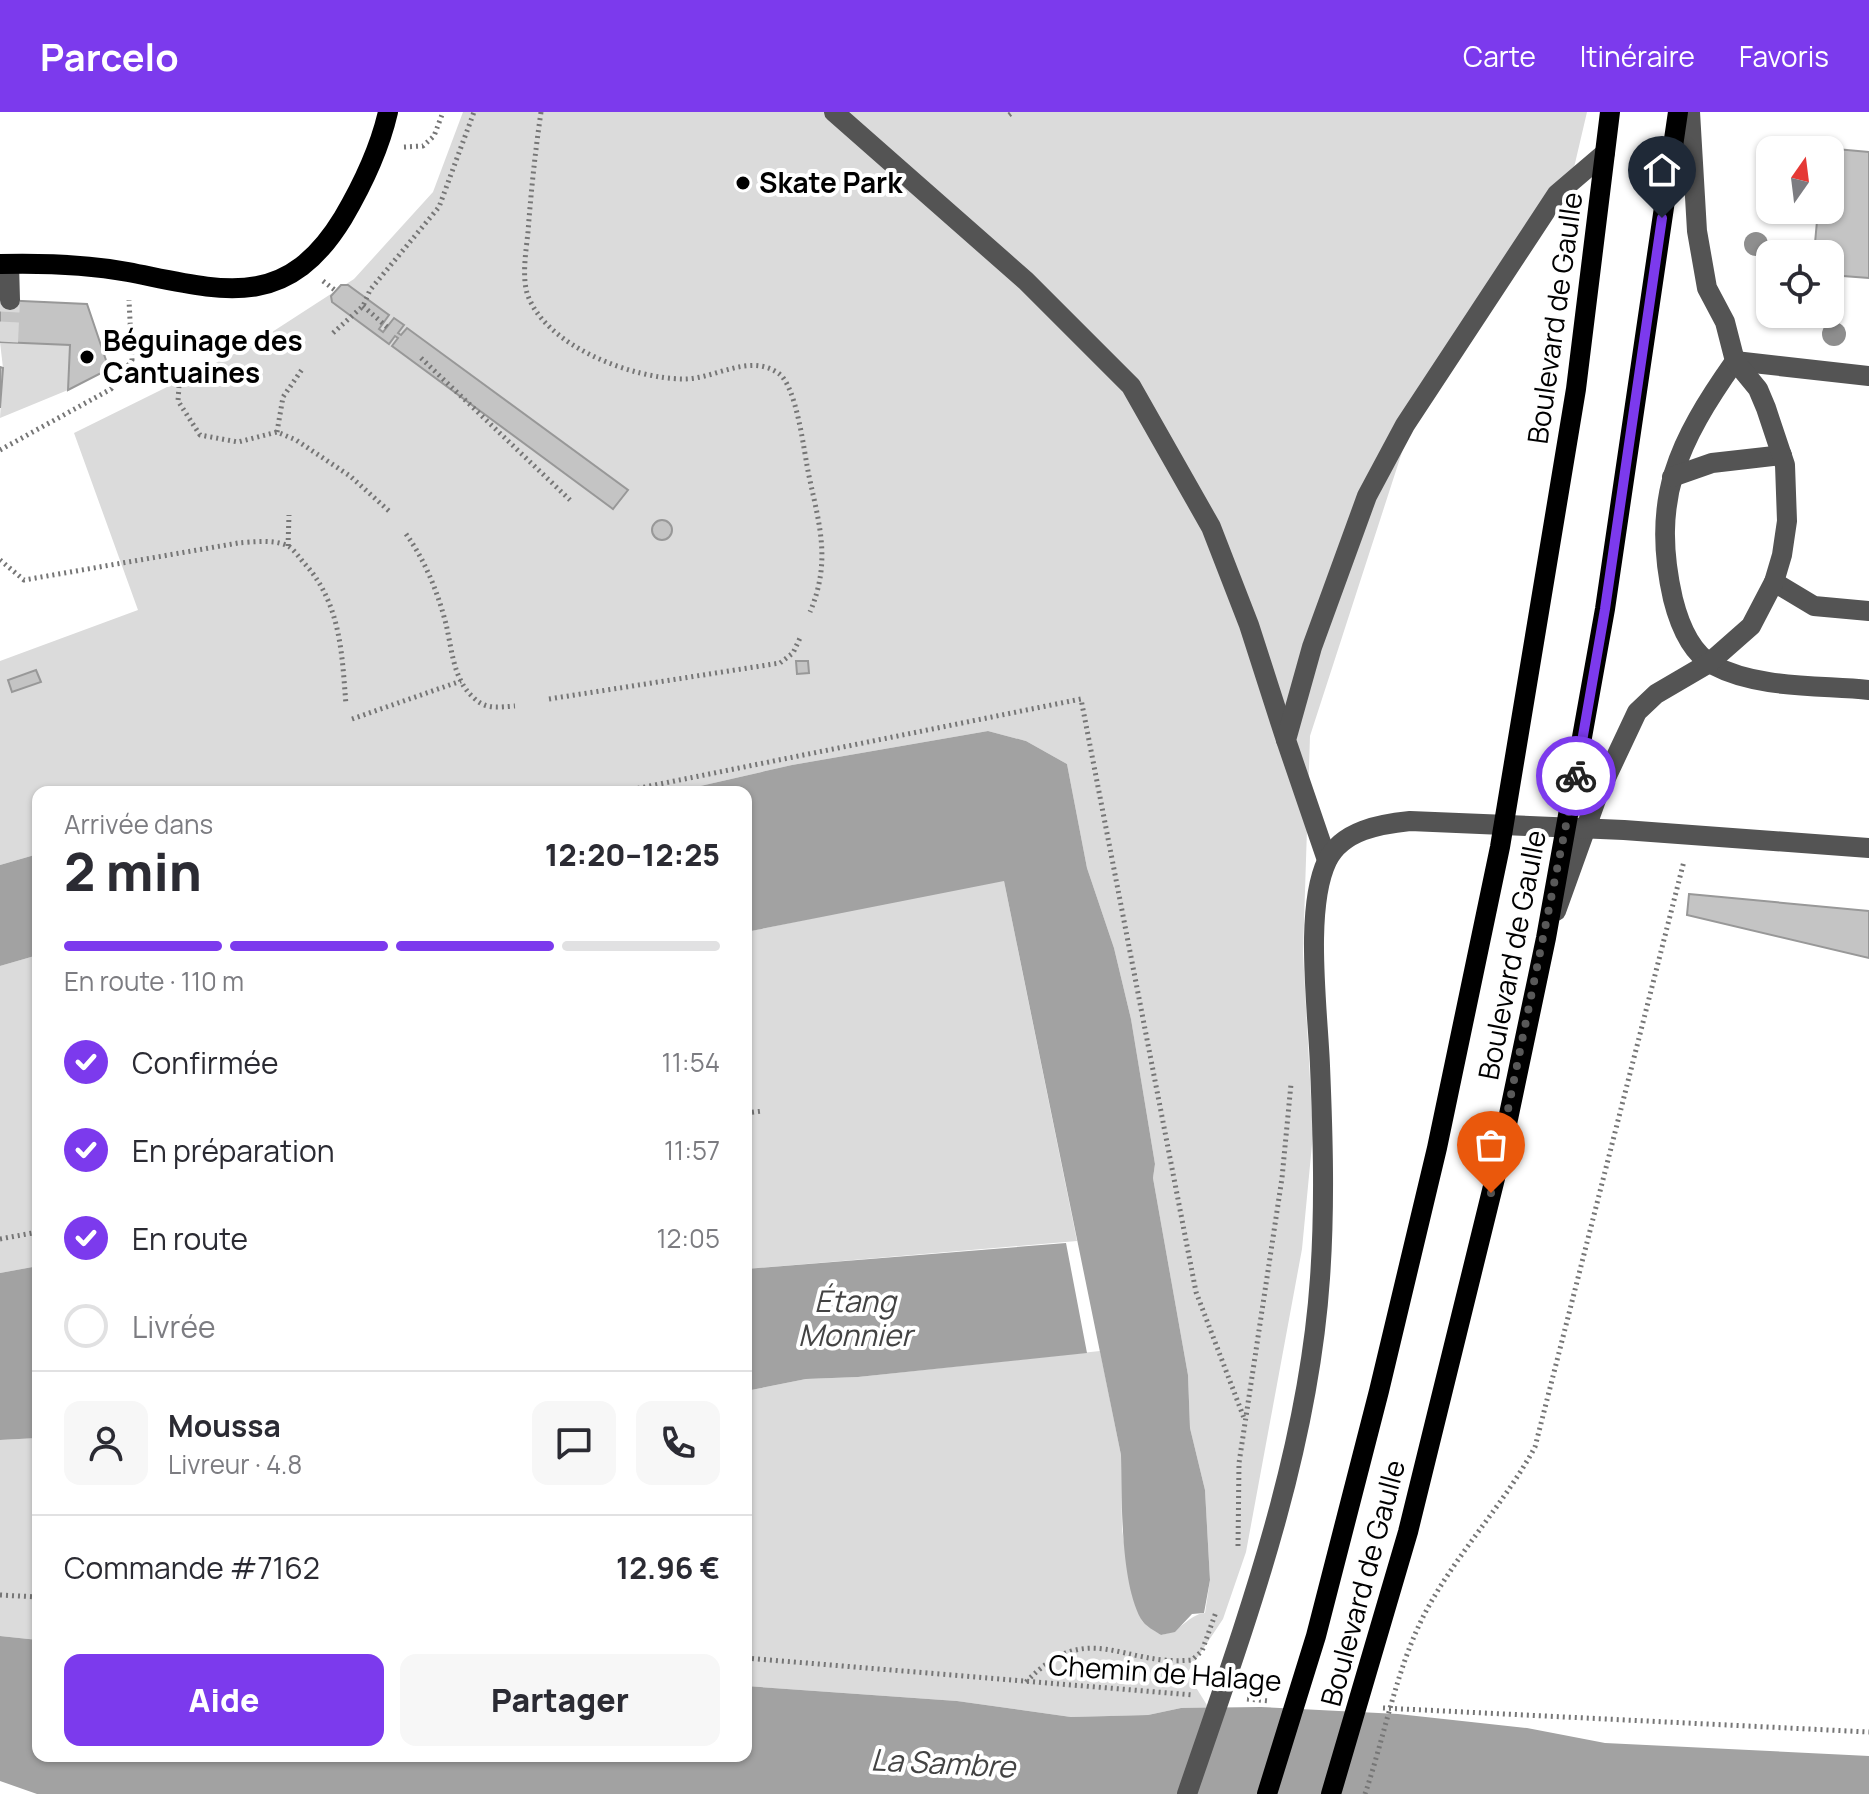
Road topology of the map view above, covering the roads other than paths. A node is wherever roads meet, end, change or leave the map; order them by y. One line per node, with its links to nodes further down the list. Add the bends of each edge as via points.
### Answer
1 (388, 112): 7 (main road, via 358,193 336,229 291,276 259,287 217,290 128,272)
2 (834, 112): 17 (street, via 1026,281 1131,386 1211,527)
3 (1610, 112): 6 (main road, Boulevard de Gaulle)
4 (1678, 112): 18 (main road, Boulevard de Gaulle, via 1574,790)
5 (1690, 112): 9 (street, via 1697,231 1707,288 1725,322)
6 (1605, 153): 17 (street, via 1557,194 1413,413 1367,496 1312,647); 22 (main road, Boulevard de Gaulle, via 1576,389 1500,847 1379,1391 1316,1636)
7 (5, 264): 8 (street)
8 (10, 300)
9 (1735, 361): 10 (street); 11 (street, via 1758,389); 12 (street, via 1688,433)
10 (1869, 376)
11 (1782, 455): 12 (street, via 1712,463); 13 (street, via 1787,521)
12 (1672, 477): 15 (street, via 1663,526 1664,564 1679,622)
13 (1774, 582): 14 (street, via 1814,606); 15 (street, via 1751,626)
14 (1869, 611)
15 (1709, 663): 16 (street, via 1755,679); 18 (street, via 1656,694 1637,712)
16 (1869, 690)
17 (1286, 740): 20 (street)
18 (1573, 844): 23 (main road, Boulevard de Gaulle, via 1378,1643)
19 (1869, 848): 20 (street, via 1410,821 1379,824 1352,835)
20 (1327, 860): 21 (street, via 1317,900 1316,940 1325,1172 1320,1281 1302,1401 1275,1523)
21 (1187, 1794)
22 (1267, 1794)
23 (1331, 1794)

